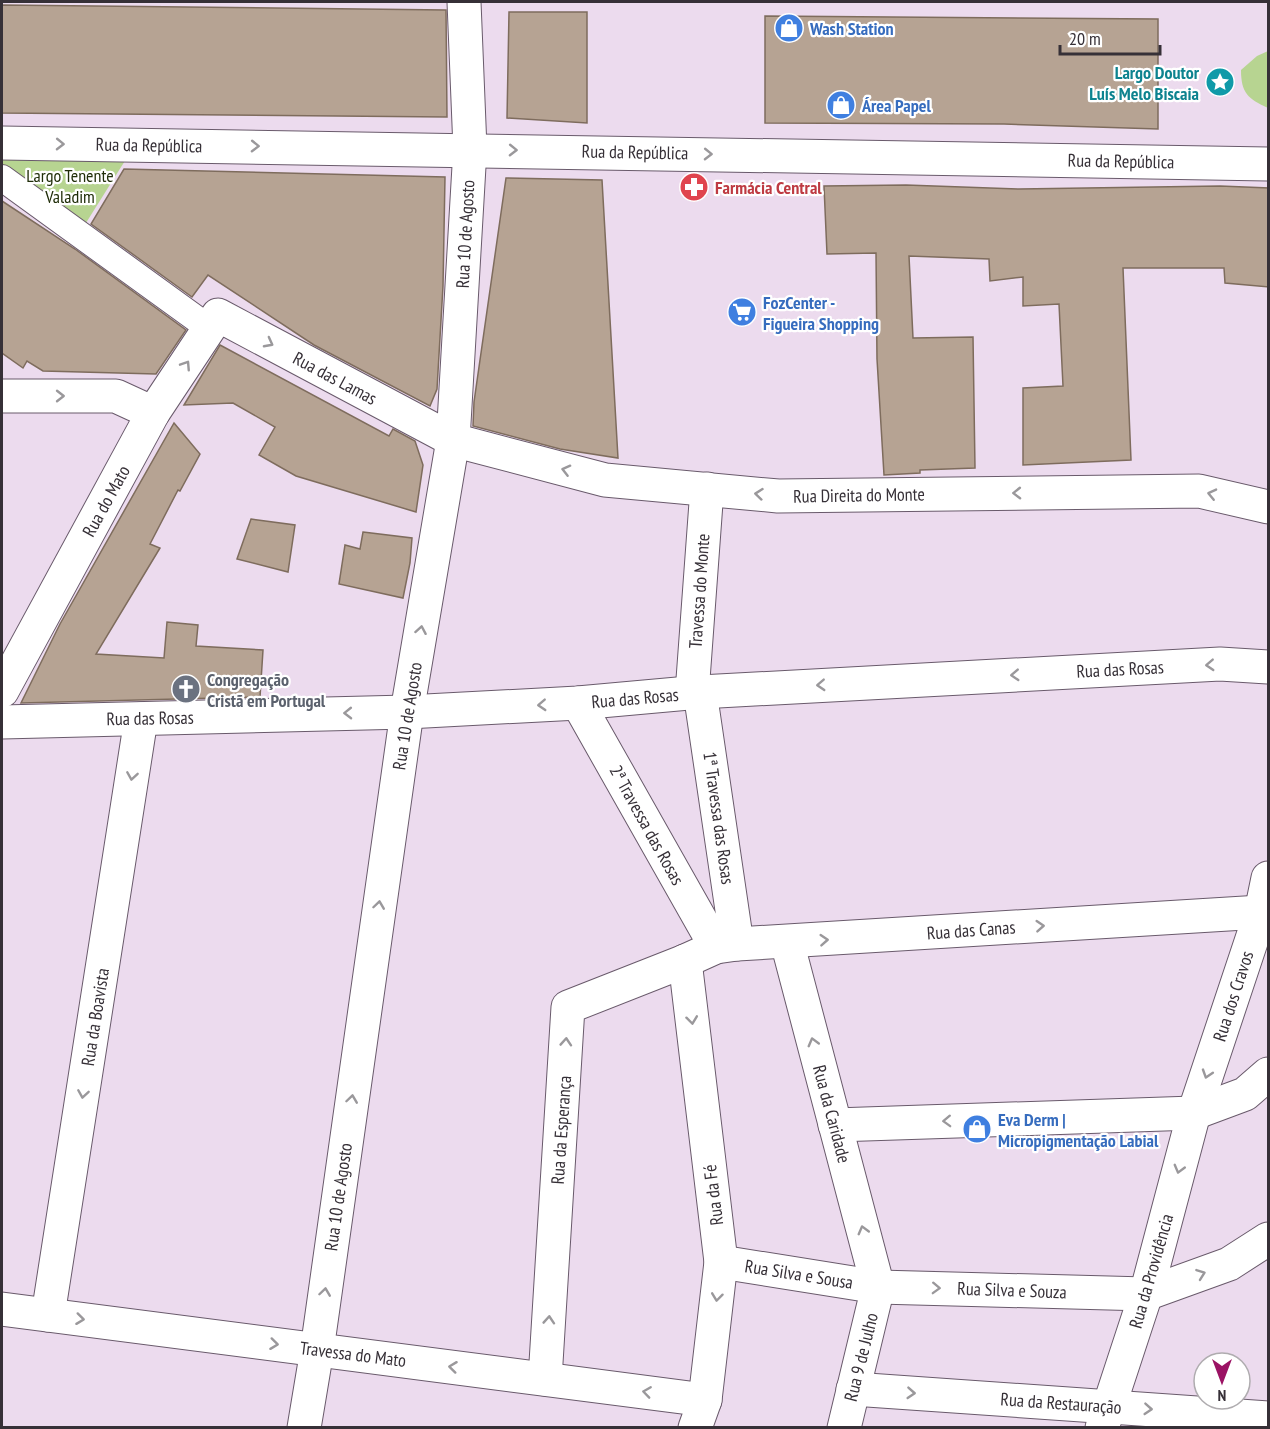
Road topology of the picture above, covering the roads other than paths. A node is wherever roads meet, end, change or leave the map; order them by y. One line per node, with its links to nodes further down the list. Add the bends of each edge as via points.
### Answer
1 (464, 2): 3 (street, Rua 10 de Agosto)
2 (2, 143): 3 (street, Rua da República, one-way to 3)
3 (470, 149): 4 (street, Rua da República, one-way to 4); 9 (street, Rua 10 de Agosto)
4 (1269, 164)
5 (2, 178): 6 (street, Rua das Lamas)
6 (214, 322): 8 (street, Rua do Mato, one-way to 6); 9 (street, Rua das Lamas, one-way to 9)
7 (2, 396): 8 (street, one-way to 8, via 116,396)
8 (153, 413): 13 (street, Rua do Mato)
9 (453, 440): 10 (street, Rua Direita do Monte, one-way to 9, via 605,480); 16 (street, Rua 10 de Agosto, one-way to 9)
10 (707, 489): 11 (street, Rua Direita do Monte, one-way to 10, via 1199,491 778,496); 14 (street, Travessa do Monte)
11 (1269, 507)
12 (1269, 667): 14 (street, Rua das Rosas, one-way to 14, via 1220,664)
13 (2, 691)
14 (696, 692): 15 (street, Rua das Rosas); 22 (street, 1ª Travessa das Rosas)
15 (578, 704): 16 (street, Rua das Rosas, one-way to 16); 22 (street, 2ª Travessa das Rosas)
16 (406, 712): 17 (street, Rua das Rosas, one-way to 17); 33 (street, Rua 10 de Agosto, one-way to 16)
17 (141, 719): 18 (street, Rua das Rosas); 32 (street, Rua da Boavista, one-way to 32)
18 (2, 722)
19 (1269, 878): 20 (street, Rua dos Cravos)
20 (1261, 912): 21 (street, Rua das Canas, one-way to 20); 25 (street, Rua dos Cravos, one-way to 25)
21 (788, 942): 22 (street, Rua das Canas); 26 (street, Rua da Caridade, one-way to 21)
22 (726, 946): 23 (street, Rua das Canas)
23 (685, 962): 28 (street, Rua da Fé, one-way to 28); 34 (street, Rua da Esperança, one-way to 23, via 568,1007)
24 (1269, 1074): 25 (street, via 1245,1094)
25 (1194, 1113): 26 (street, one-way to 26); 30 (street, Rua da Providência, one-way to 30)
26 (835, 1125): 29 (street, Rua da Caridade, one-way to 26)
27 (1269, 1239): 30 (street, one-way to 27, via 1229,1264)
28 (721, 1262): 29 (street, Rua Silva e Sousa); 36 (street, Rua da Fé, one-way to 36)
29 (878, 1287): 30 (street, Rua Silva e Souza, one-way to 30); 35 (street, Rua 9 de Julho)
30 (1146, 1294): 37 (street, Rua da Providência)
31 (2, 1309): 32 (street, Travessa do Mato)
32 (48, 1315): 33 (street, Travessa do Mato, one-way to 33)
33 (316, 1350): 34 (street, Travessa do Mato, one-way to 33); 40 (street, Rua 10 de Agosto)
34 (545, 1379): 36 (street, Travessa do Mato, one-way to 34)
35 (853, 1389): 37 (street, Rua da Restauração, one-way to 37); 41 (street, Rua 9 de Julho)
36 (700, 1414)
37 (1106, 1417): 39 (street, Rua da Restauração, one-way to 39)
38 (1269, 1418): 39 (street, Rua da Restauração)
39 (1233, 1421)
40 (304, 1428)
41 (843, 1428)

